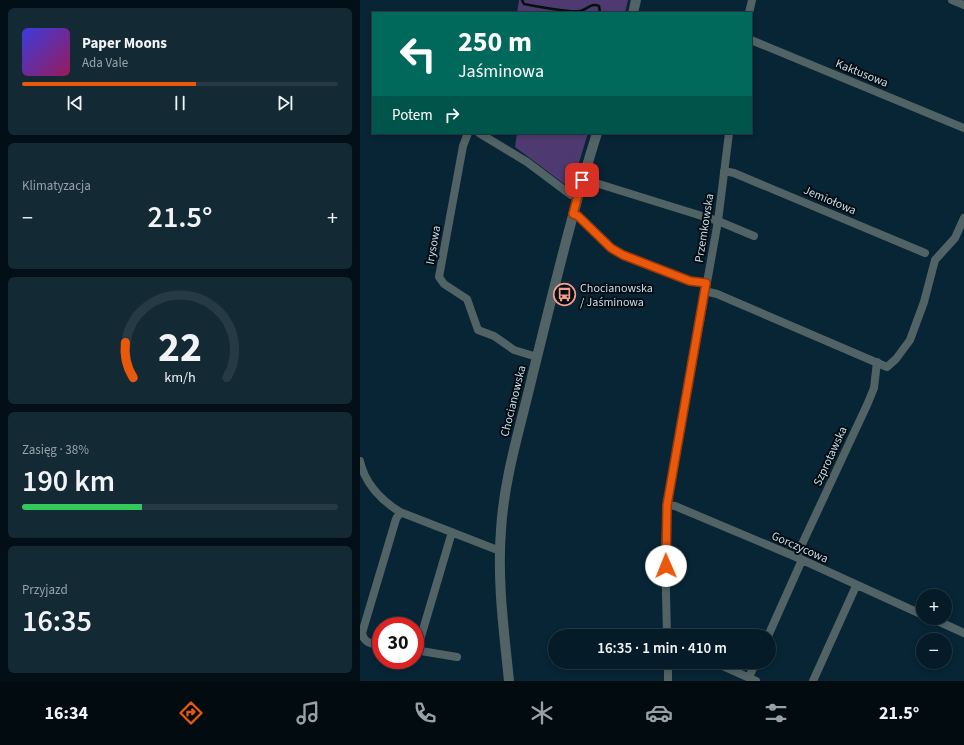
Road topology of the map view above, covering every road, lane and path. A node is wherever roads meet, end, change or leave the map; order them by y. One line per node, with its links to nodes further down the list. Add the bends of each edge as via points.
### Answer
1 (636, 0): 5 (street)
2 (752, 0): 6 (street)
3 (952, 0): 4 (street)
4 (964, 5)
5 (633, 12)
6 (749, 12)
7 (752, 40): 8 (street, Kaktusowa)
8 (964, 128)
9 (468, 134): 22 (street, Irysowa, via 463,146 440,281 467,299 478,330 494,336 514,350)
10 (481, 134): 15 (street)
11 (597, 134): 14 (street, Chocianowska)
12 (730, 135): 13 (street, Przemkowska)
13 (724, 171): 18 (street, Przemkowska); 20 (street, Jemiołowa)
14 (582, 180): 15 (street, Chocianowska); 18 (street)
15 (577, 197): 16 (street, Chocianowska)
16 (573, 214): 21 (street, via 611,248 623,255); 22 (street, Chocianowska)
17 (964, 218): 23 (street, via 955,238 935,260 910,340 887,367)
18 (718, 221): 19 (street); 21 (street, Przemkowska)
19 (754, 236)
20 (925, 253)
21 (706, 287): 23 (street); 25 (street, Przemkowska)
22 (537, 357): 28 (street, Chocianowska, via 507,482)
23 (877, 362): 29 (street, Szprotawska, via 874,388)
24 (360, 461): 26 (street, via 377,494)
25 (667, 505): 29 (street, Gorczycowa, via 676,506); 34 (street, Przemkowska)
26 (400, 512): 27 (street); 37 (street, via 362,633 363,638)
27 (452, 532): 28 (street); 32 (street)
28 (500, 551): 44 (street, Chocianowska, via 500,583)
29 (799, 558): 30 (street, Gorczycowa); 35 (street, Szprotawska)
30 (856, 586): 31 (street, Gorczycowa); 46 (street)
31 (916, 612)
32 (424, 624)
33 (948, 625): 36 (street)
34 (667, 629)
35 (771, 629)
36 (964, 632)
37 (372, 643)
38 (424, 651): 39 (street)
39 (457, 657)
40 (668, 669): 45 (street)
41 (730, 669): 43 (street)
42 (755, 669): 43 (street)
43 (753, 679)
44 (510, 681)
45 (668, 681)
46 (813, 681)

